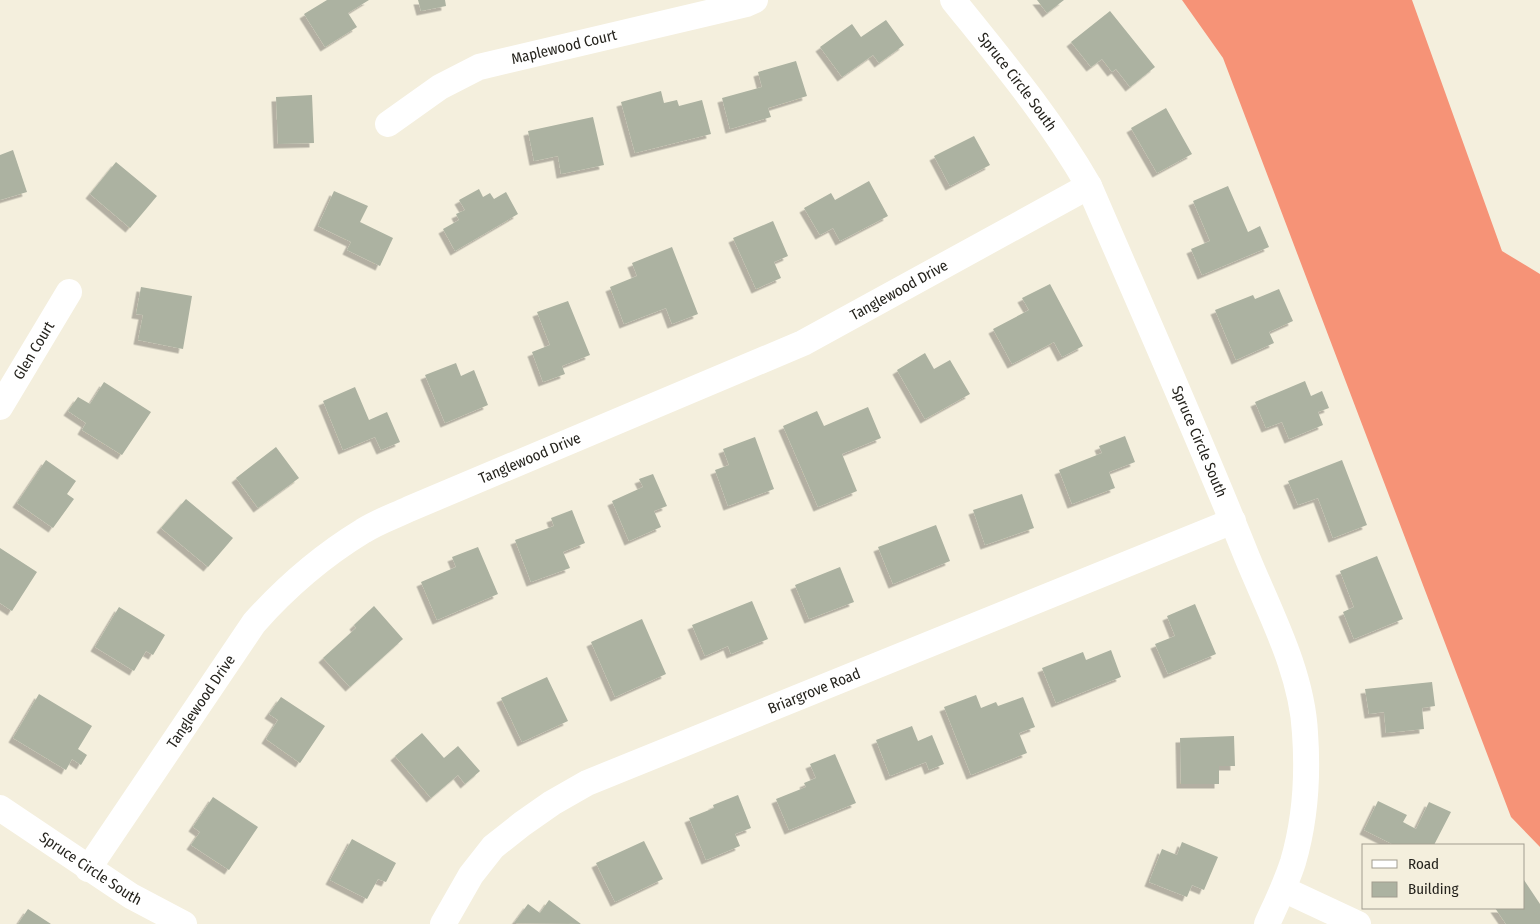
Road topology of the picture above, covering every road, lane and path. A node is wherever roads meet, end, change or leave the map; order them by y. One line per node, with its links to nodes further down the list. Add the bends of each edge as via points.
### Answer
1 (755, 0): 3 (street, Maplewood Court, via 479,67 440,87)
2 (953, 0): 4 (street, Spruce Circle South, via 1036,104)
3 (388, 124)
4 (1089, 186): 7 (street, Spruce Circle South); 9 (street, Tanglewood Drive, via 803,343 364,530 314,565 278,596 254,623)
5 (69, 292): 6 (street, Glen Court)
6 (0, 408)
7 (1233, 521): 10 (street, Spruce Circle South, via 1294,673 1305,731 1305,792 1293,863); 12 (street, Briargrove Road, via 587,783 552,803 493,847 471,875)
8 (0, 808): 9 (street, Spruce Circle South)
9 (88, 869): 11 (street, Spruce Circle South)
10 (1284, 889): 13 (street, Spruce Circle South); 14 (street)
11 (184, 924)
12 (443, 924)
13 (1267, 924)
14 (1358, 924)

